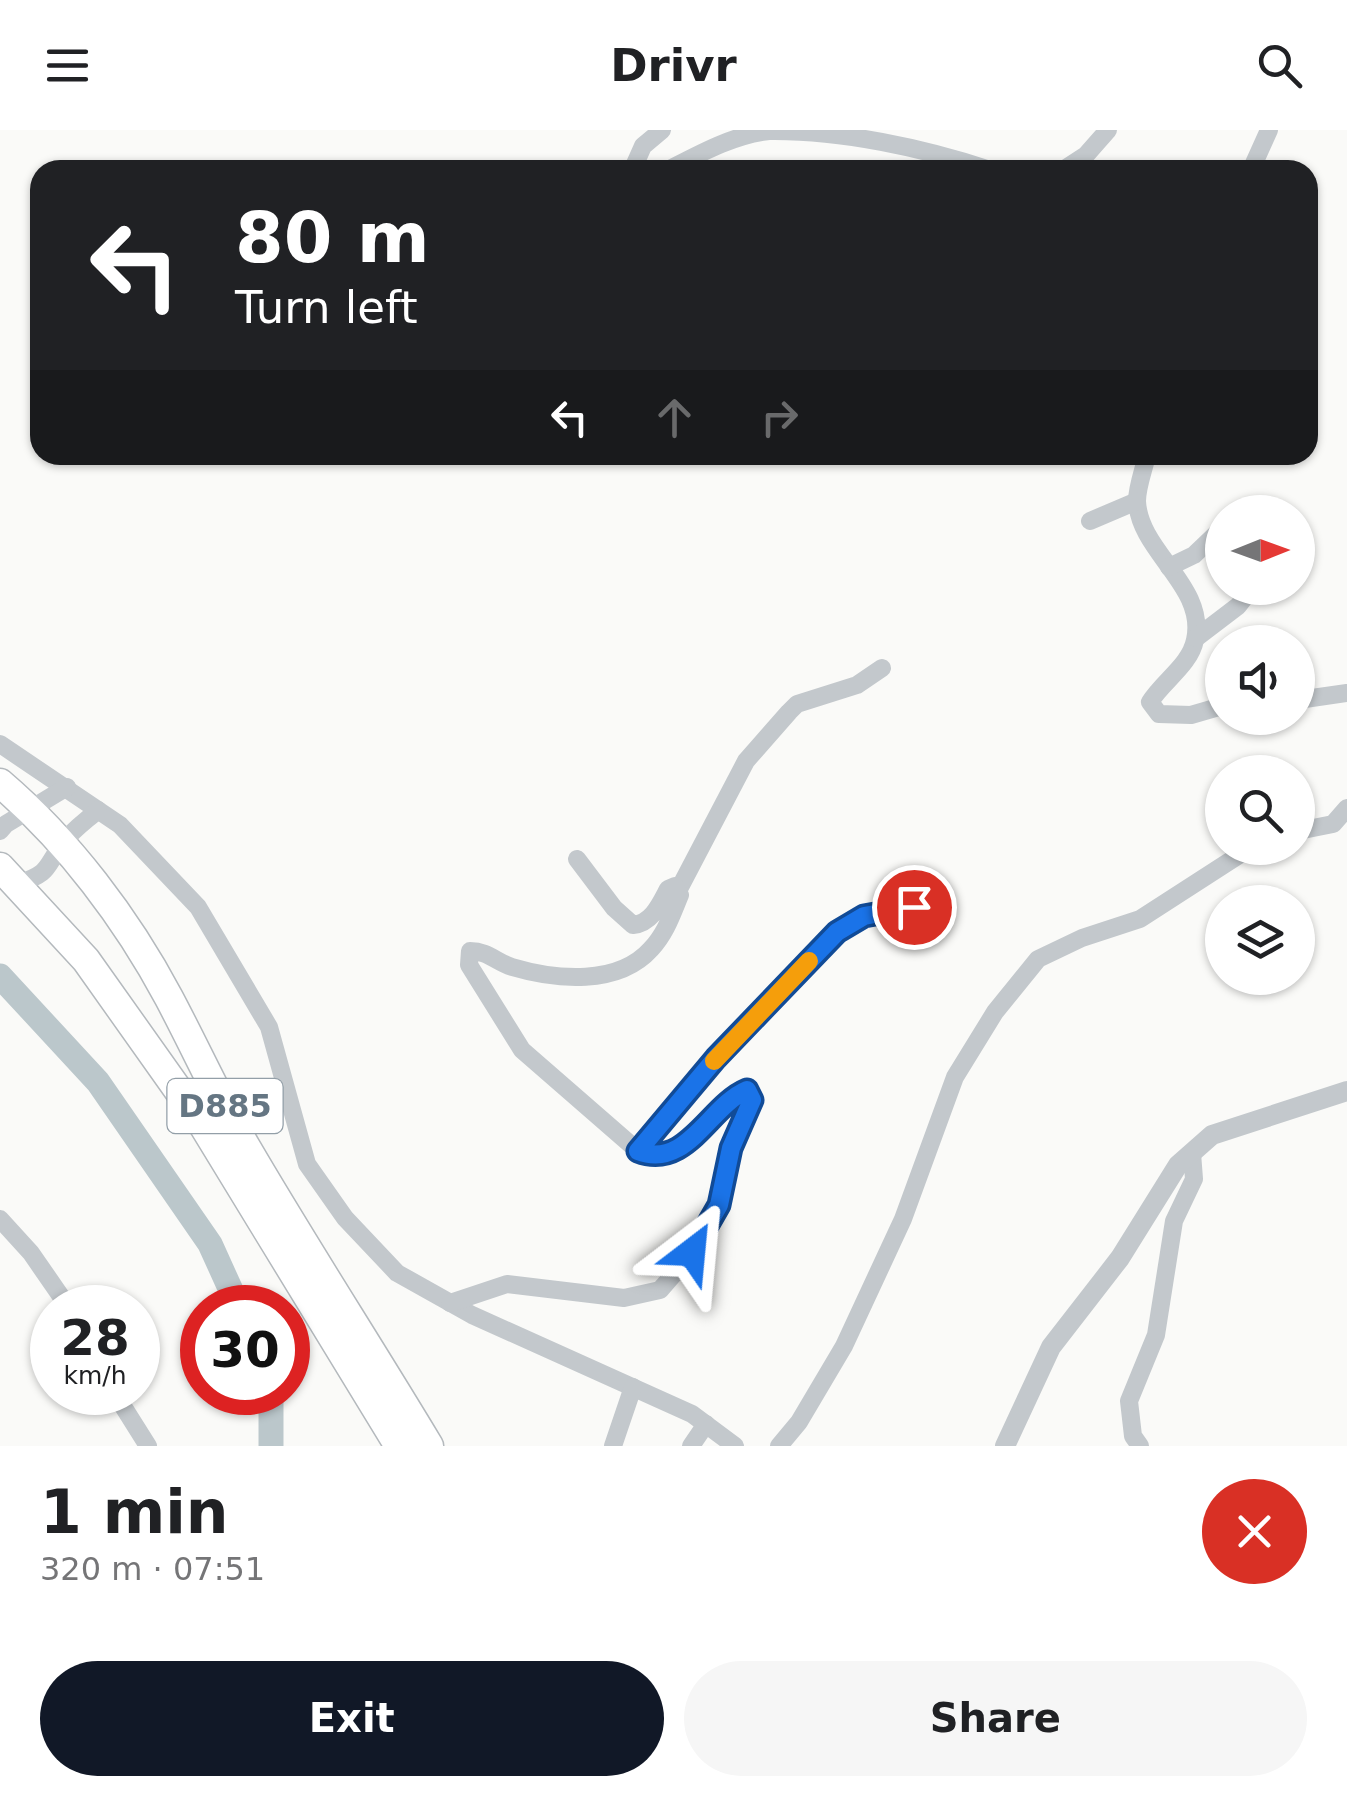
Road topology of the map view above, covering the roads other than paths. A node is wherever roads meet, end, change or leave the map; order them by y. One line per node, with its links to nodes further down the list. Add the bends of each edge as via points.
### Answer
1 (662, 130): 4 (street)
2 (1108, 130): 7 (street)
3 (1269, 130): 8 (street)
4 (637, 160)
5 (687, 160): 6 (street, via 768,131 834,133)
6 (959, 160)
7 (1077, 160)
8 (1256, 160)
9 (1145, 465): 10 (street)
10 (1137, 501): 11 (street); 13 (street, via 1148,539)
11 (1090, 521)
12 (1205, 544): 13 (street)
13 (1169, 567): 15 (street, via 1194,610)
14 (1239, 605): 15 (street)
15 (1196, 638): 19 (street, via 1150,702 1159,714)
16 (882, 668): 32 (street, via 789,712 746,762)
17 (1347, 693): 18 (street)
18 (1315, 698)
19 (1205, 710)
20 (0, 744): 22 (street)
21 (0, 783): 24 (highway, D885)
22 (67, 788): 24 (street); 25 (street)
23 (1347, 808): 26 (street, via 1334,824)
24 (31, 810): 27 (street); 28 (highway, D885)
25 (98, 810): 28 (street); 39 (street, via 198,907 269,1027 307,1164 336,1205 397,1273)
26 (1315, 828)
27 (0, 831)
28 (62, 843): 31 (street, via 39,877); 45 (highway, D885, via 148,964 246,1147)
29 (577, 860): 32 (street, via 633,925 655,912 668,889)
30 (1224, 865): 49 (street, via 1140,919 1038,959 995,1012 955,1077 904,1220 844,1346)
31 (9, 876): 44 (highway, D885, via 86,960 203,1125)
32 (679, 889): 35 (street, via 668,927 650,952 620,971 542,974 470,951 469,964 522,1050)
33 (914, 907): 35 (street, via 864,916 837,932)
34 (1347, 1091): 36 (street, via 1212,1135)
35 (638, 1151): 39 (street, via 669,1154 731,1096 747,1090 752,1100 731,1148 719,1205 660,1290 624,1298 507,1284)
36 (1192, 1153): 50 (street, via 1051,1346); 51 (street, via 1194,1180 1174,1222 1156,1335 1129,1401 1132,1436)
37 (0, 1219): 38 (street)
38 (53, 1285)
39 (450, 1303): 40 (street)
40 (633, 1387): 42 (street); 46 (street)
41 (128, 1415): 43 (street)
42 (706, 1424): 47 (street); 48 (street)
43 (148, 1446)
44 (399, 1446)
45 (429, 1446)
46 (614, 1446)
47 (691, 1446)
48 (734, 1446)
49 (779, 1446)
50 (1005, 1446)
51 (1140, 1446)

